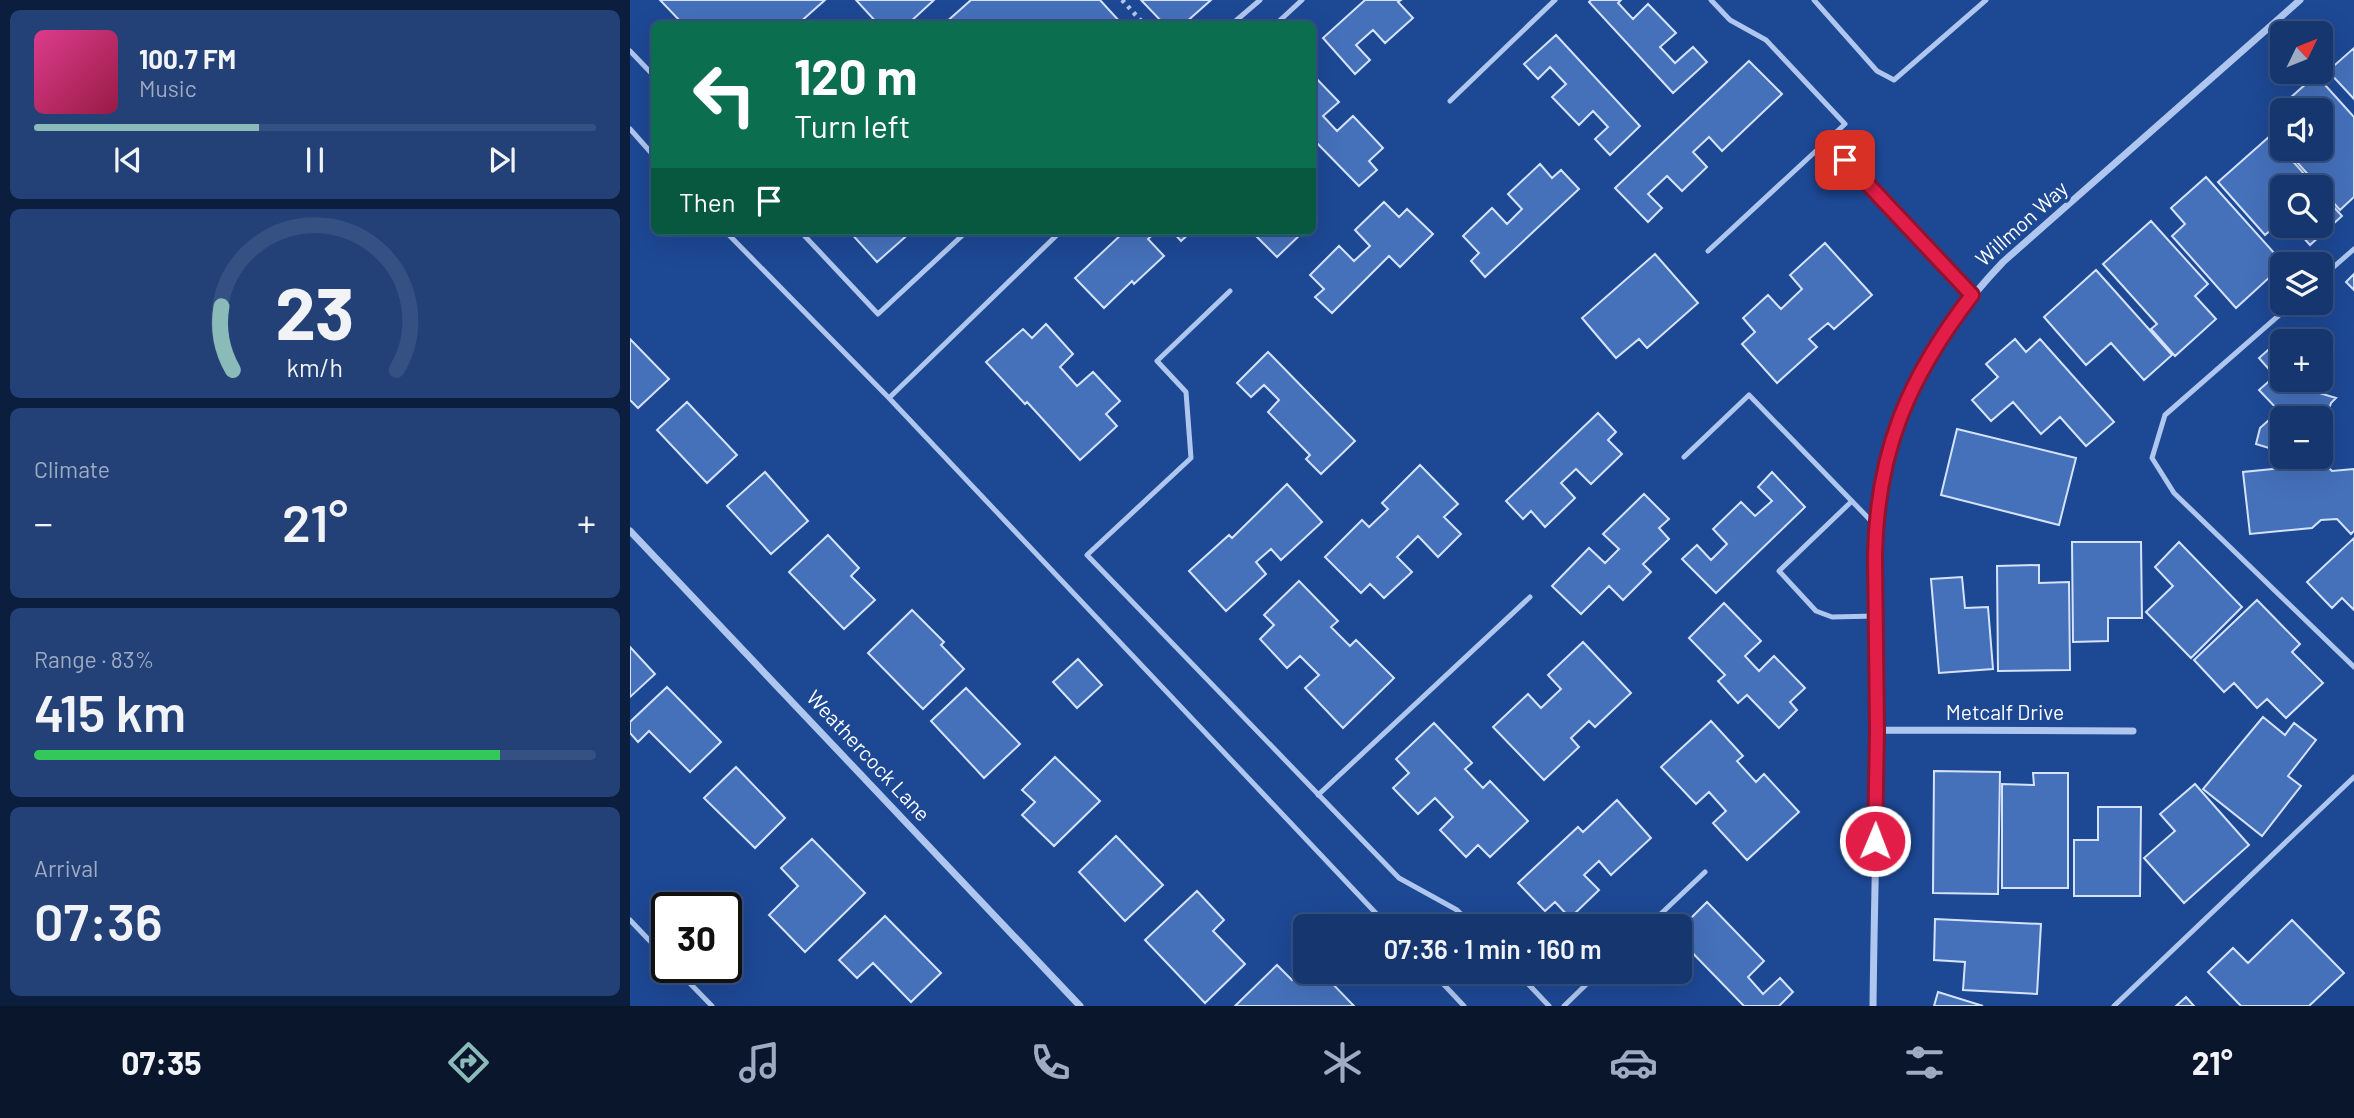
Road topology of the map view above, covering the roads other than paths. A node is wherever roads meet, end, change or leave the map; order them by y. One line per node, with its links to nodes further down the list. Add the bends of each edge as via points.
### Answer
1 (1259, 0): 8 (lane)
2 (1302, 0): 9 (lane)
3 (1555, 0): 12 (lane)
4 (1711, 0): 14 (lane, via 1730,20 1766,40 1845,124)
5 (1814, 0): 6 (lane, via 1877,71 1894,80)
6 (1986, 0)
7 (2300, 0): 24 (street, Willmon Way, via 2003,262)
8 (1235, 21)
9 (1279, 21)
10 (630, 51): 11 (lane)
11 (651, 73)
12 (1450, 101)
13 (630, 129): 15 (lane)
14 (1827, 141): 21 (lane); 24 (lane)
15 (651, 153)
16 (729, 235): 26 (lane)
17 (804, 235): 18 (lane, via 878,314)
18 (963, 235)
19 (1057, 235): 26 (lane)
20 (2354, 249): 22 (lane)
21 (1708, 251)
22 (2333, 268)
23 (1230, 291): 37 (lane, via 1157,360 1186,392 1191,458 1087,555)
24 (1972, 295): 29 (street, Willmon Way, via 1925,361 1907,398 1882,478)
25 (2279, 315): 33 (lane, via 2165,415 2152,458 2174,493)
26 (889, 398): 39 (lane)
27 (1685, 457): 28 (lane, via 1749,395)
28 (1852, 502): 29 (lane); 32 (lane, via 1779,571 1816,611 1832,617)
29 (1876, 526): 32 (street, Willmon Way)
30 (630, 531): 49 (street, Weathercock Lane)
31 (1530, 597): 37 (lane)
32 (1876, 615): 34 (street, Willmon Way)
33 (2354, 667)
34 (1877, 730): 35 (street, Metcalf Drive); 53 (street, Willmon Way)
35 (2133, 731)
36 (2354, 778): 54 (lane)
37 (1318, 795): 40 (lane, via 1399,878)
38 (1705, 872): 41 (lane)
39 (1377, 914)
40 (1461, 914)
41 (1661, 914)
42 (630, 920): 43 (lane)
43 (651, 942)
44 (690, 983): 48 (lane)
45 (1444, 984): 50 (lane)
46 (1528, 984): 51 (lane)
47 (1587, 984): 52 (lane)
48 (712, 1006)
49 (1080, 1006)
50 (1464, 1006)
51 (1549, 1006)
52 (1564, 1006)
53 (1872, 1006)
54 (2114, 1006)

